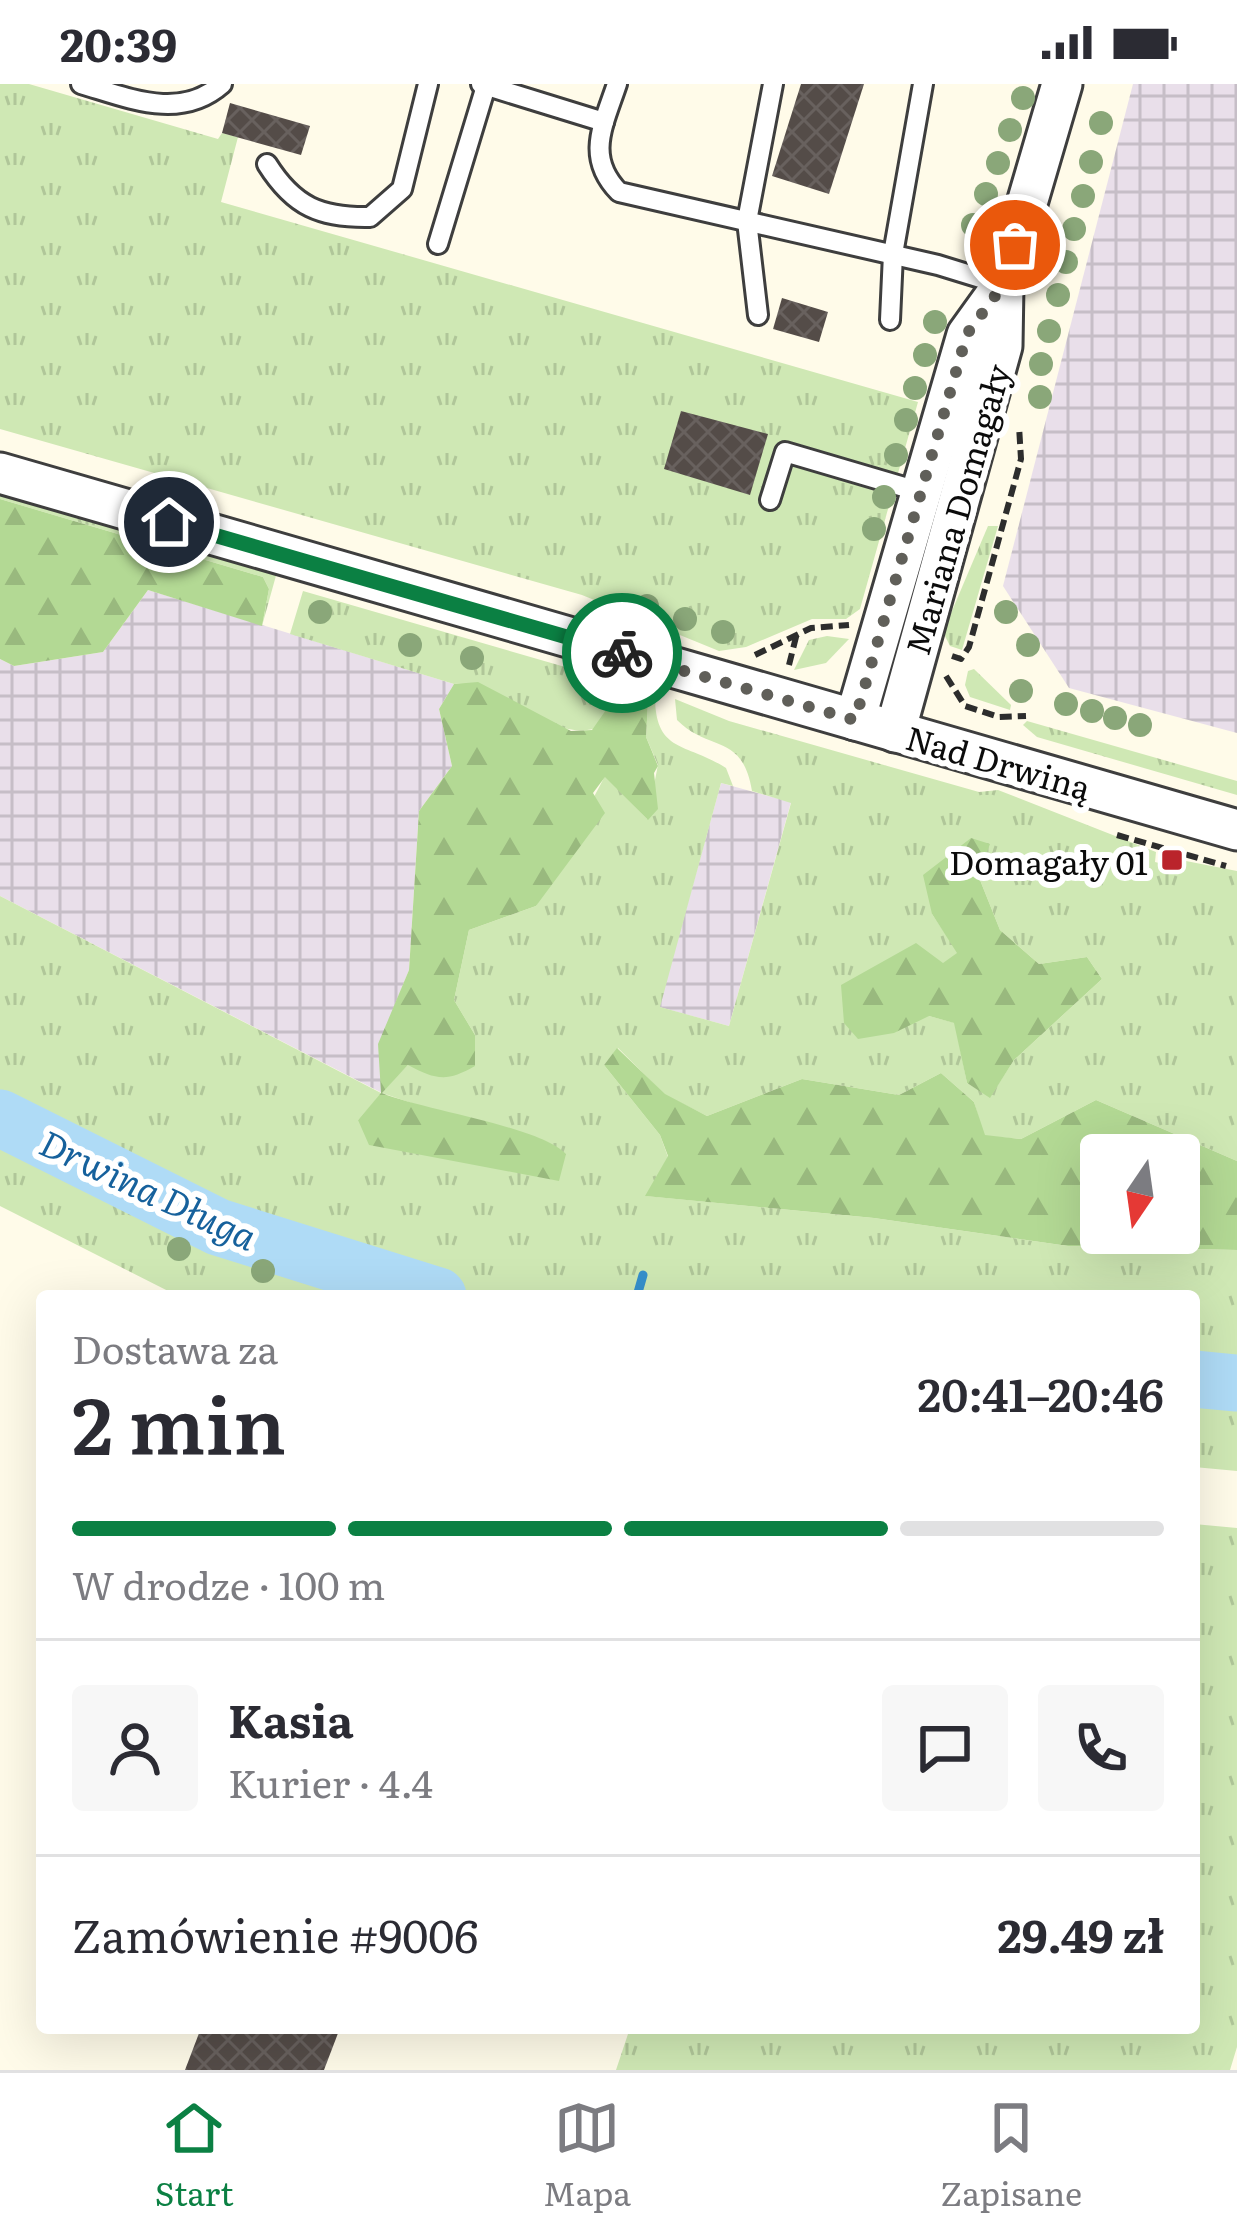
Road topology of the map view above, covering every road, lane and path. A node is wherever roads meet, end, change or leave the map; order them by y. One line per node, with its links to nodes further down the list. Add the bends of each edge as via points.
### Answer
1 (81, 84): 2 (lane, via 173,106)
2 (222, 84)
3 (428, 84): 10 (lane, via 403,189 370,217 326,218 286,194)
4 (617, 84): 9 (lane)
5 (773, 84): 11 (lane)
6 (922, 84): 13 (lane)
7 (1062, 84): 14 (street, Mariana Domagały)
8 (483, 85): 9 (lane); 12 (lane)
9 (604, 122): 11 (lane, via 596,154 601,174 619,192)
10 (267, 164)
11 (747, 221): 13 (lane); 15 (lane)
12 (438, 244)
13 (893, 254): 14 (lane); 16 (lane)
14 (1003, 285): 19 (street, Mariana Domagały, via 967,334); 29 (street, Mariana Domagały, via 1002,346)
15 (758, 315)
16 (890, 320)
17 (1018, 414): 24 (path, via 1021,459)
18 (0, 473): 28 (street, Nad Drwiną)
19 (922, 492): 20 (lane, via 784,452); 28 (street, Mariana Domagały)
20 (770, 500)
21 (797, 633): 22 (path, via 860,626); 25 (path, via 741,661); 26 (path, via 782,674)
22 (856, 635)
23 (948, 655): 27 (path, via 949,686 964,709)
24 (961, 658)
25 (762, 667)
26 (794, 675)
27 (1026, 716)
28 (855, 720): 29 (street, Nad Drwiną)
29 (895, 732): 30 (street, Nad Drwiną)
30 (1237, 830)

